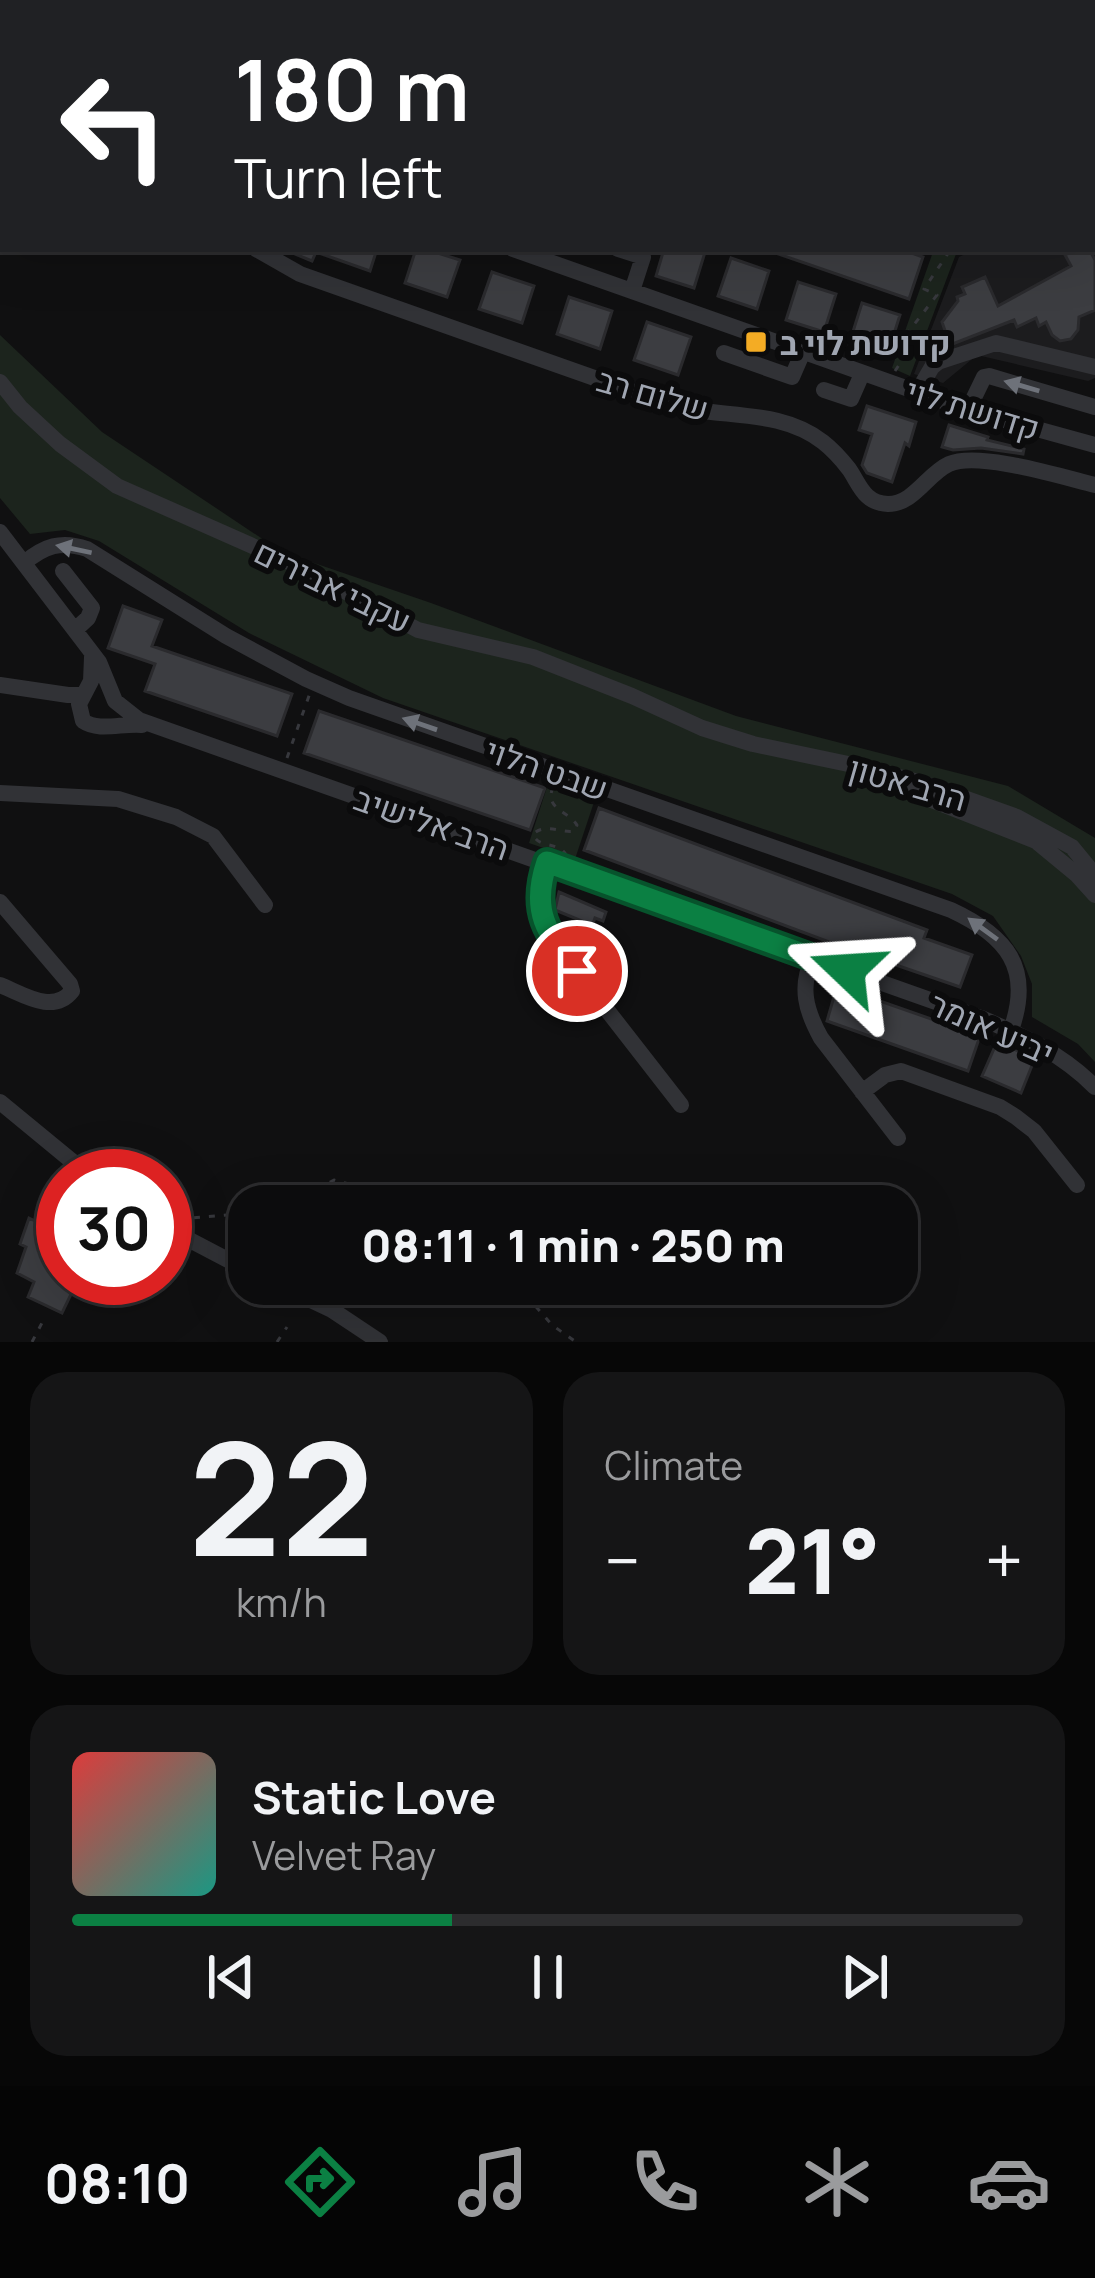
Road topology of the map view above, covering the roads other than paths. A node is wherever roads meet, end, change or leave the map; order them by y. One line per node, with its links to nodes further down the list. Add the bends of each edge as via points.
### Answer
1 (261, 252): 15 (street, שלום רב, via 300,274 671,405 783,421 824,442 875,501 891,504 968,460)
2 (522, 252): 4 (street, קדושת לוי)
3 (628, 252): 4 (street, via 644,257)
4 (632, 291): 6 (street, קדושת לוי)
5 (724, 353): 6 (street, via 792,377)
6 (802, 354): 8 (street, קדושת לוי)
7 (1095, 367): 11 (street, via 997,343 938,362)
8 (862, 374): 10 (street, via 850,399); 11 (street, קדושת לוי)
9 (0, 382): 28 (street, עקבי אבירים, via 60,444 117,486 291,562 418,630 533,657)
10 (824, 390)
11 (918, 391): 13 (street, קדושת לוי)
12 (1095, 407): 13 (street, one-way to 13, via 989,376)
13 (968, 410): 14 (street, קדושת לוי)
14 (1095, 446)
15 (1095, 485)
16 (0, 532): 17 (street)
17 (24, 562): 19 (street); 39 (street, שבט הלוי, one-way to 17, via 1017,970 1005,946 968,918 370,707 226,636 87,549 55,544)
18 (63, 571): 19 (street, via 92,608)
19 (75, 630): 20 (street)
20 (90, 651): 23 (street); 24 (street)
21 (0, 685): 22 (street)
22 (46, 692): 23 (street); 25 (street)
23 (86, 693): 24 (street, via 98,688); 25 (street)
24 (113, 698): 26 (street, via 116,712); 27 (street)
25 (80, 715): 26 (street, via 94,727)
26 (106, 725): 27 (street)
27 (153, 726): 31 (street, הרב אלישיב)
28 (702, 728): 29 (street, הרב אטון)
29 (853, 764): 32 (street, הרב אטון, via 1017,817 1072,847); 33 (street, via 852,772 1036,841)
30 (0, 793): 35 (street, via 118,799 176,817 213,836)
31 (547, 862): 36 (street, הרב אלישיב); 43 (street, via 539,900 551,938)
32 (1095, 875)
33 (1095, 895)
34 (0, 902): 38 (street, via 72,991 54,1003)
35 (265, 905)
36 (813, 958): 37 (street, הרב אלישיב); 41 (street, via 808,1012)
37 (847, 970): 39 (street, יביע אומר)
38 (0, 985)
39 (1011, 1030): 40 (street, יביע אומר)
40 (1095, 1087)
41 (862, 1092): 44 (street); 46 (street, via 901,1071 1000,1107 1034,1131)
42 (0, 1102): 45 (street)
43 (682, 1105)
44 (898, 1138)
45 (57, 1149)
46 (1077, 1185)
47 (192, 1239): 48 (street)
48 (228, 1258)
49 (321, 1305): 50 (street)
50 (380, 1342)

